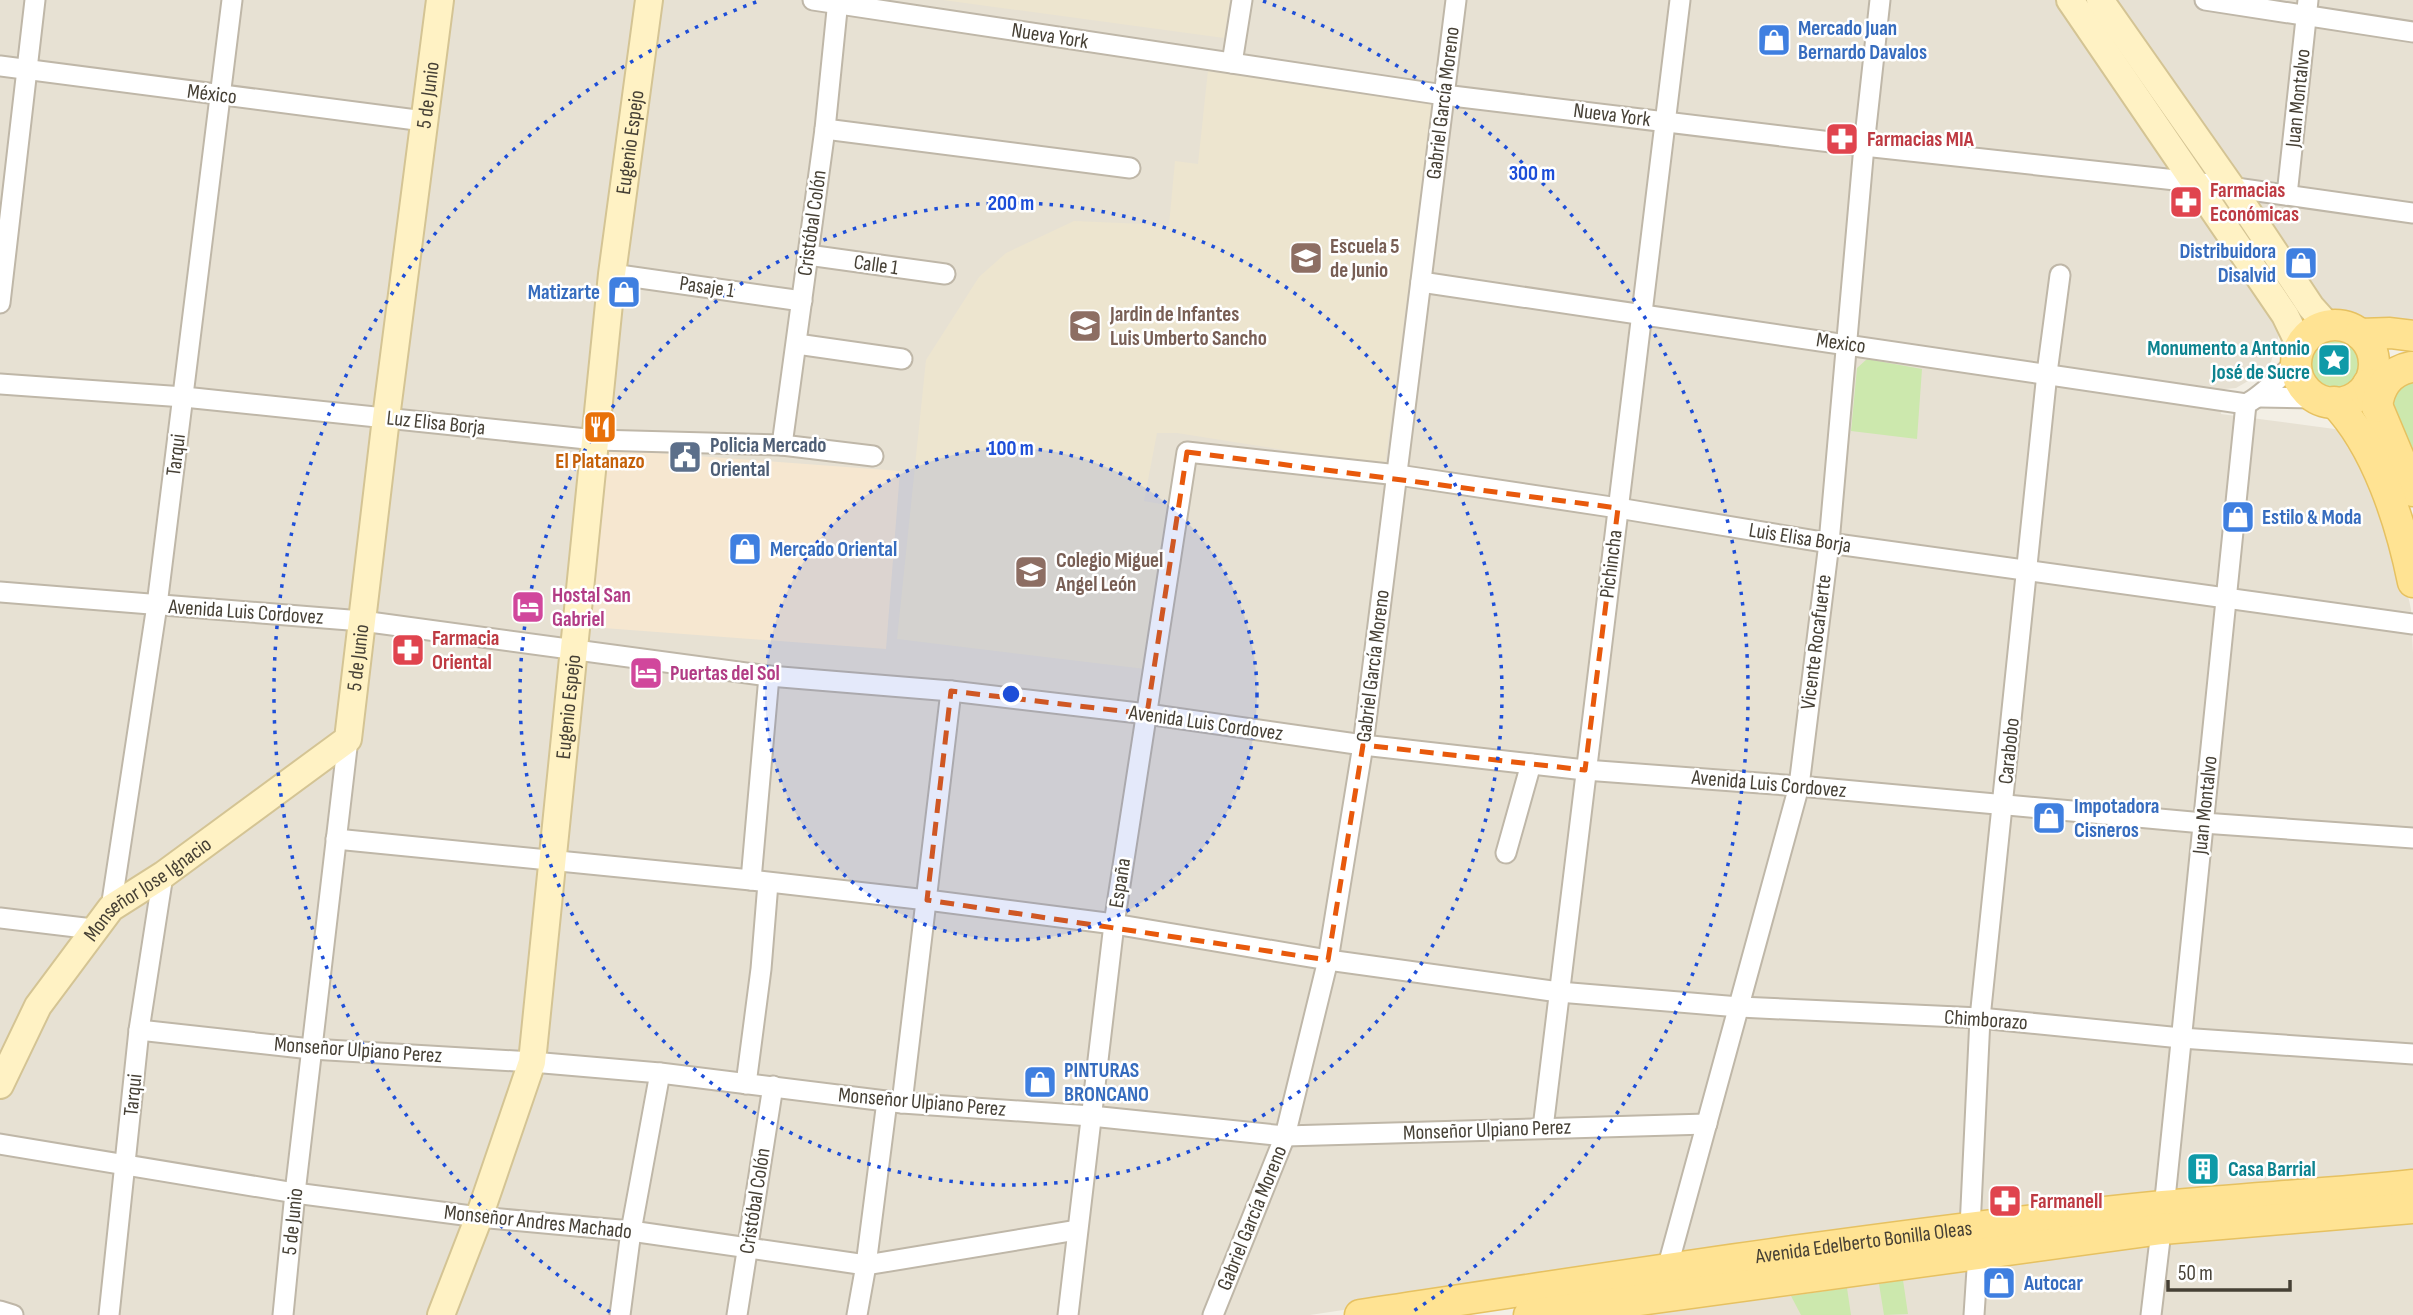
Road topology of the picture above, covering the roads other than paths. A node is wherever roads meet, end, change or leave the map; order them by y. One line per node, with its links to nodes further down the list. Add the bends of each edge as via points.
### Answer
1 (35, 0): 18 (street)
2 (232, 0): 19 (street, Tarqui)
3 (440, 0): 21 (street, 5 de Junio)
4 (649, 0): 31 (street, Eugenio Espejo)
5 (813, 0): 13 (street, Nueva York)
6 (1242, 0): 16 (street)
7 (1455, 0): 20 (street, Gabriel García Moreno)
8 (1680, 0): 22 (street, Pichincha)
9 (1880, 0): 24 (street, Vicente Rocafuerte)
10 (2070, 0): 26 (street)
11 (2100, 0): 27 (street)
12 (2204, 0): 14 (street)
13 (837, 2): 16 (street, Nueva York); 23 (street, Cristóbal Colón)
14 (2308, 8): 15 (street); 28 (street, Juan Montalvo)
15 (2413, 32)
16 (1232, 63): 20 (street, Nueva York)
17 (0, 66): 18 (street, México)
18 (27, 70): 19 (street, México); 36 (street)
19 (220, 95): 21 (street, México); 49 (street, Tarqui)
20 (1444, 95): 22 (street, Nueva York); 34 (street, Gabriel García Moreno)
21 (424, 121): 52 (street, 5 de Junio)
22 (1666, 122): 24 (street, Nueva York); 37 (street, Pichincha)
23 (825, 129): 25 (street); 30 (street, Cristóbal Colón)
24 (1864, 146): 26 (street, Nueva York); 42 (street, Vicente Rocafuerte)
25 (1130, 168)
26 (2194, 182): 27 (street, Nueva York); 43 (street, via 2285,315)
27 (2232, 188): 28 (street, Nueva York); 38 (street)
28 (2287, 195): 29 (street, Nueva York)
29 (2413, 213)
30 (808, 255): 32 (street, Calle 1); 35 (street, Cristóbal Colón)
31 (612, 274): 35 (street, Pasaje 1); 53 (street, Eugenio Espejo)
32 (945, 274)
33 (2060, 275): 46 (street, Carabobo)
34 (1421, 282): 37 (street, Mexico); 57 (street, Gabriel García Moreno)
35 (802, 301): 41 (street, Cristóbal Colón)
36 (0, 303)
37 (1642, 314): 42 (street, Mexico); 59 (street, Pichincha)
38 (2328, 326): 39 (main road); 43 (main road, via 2315,331)
39 (2360, 334): 40 (main road); 48 (main road, via 2372,352)
40 (2413, 336)
41 (797, 344): 44 (street); 54 (street, Cristóbal Colón)
42 (1846, 344): 46 (street, Mexico); 60 (street, Vicente Rocafuerte)
43 (2298, 355): 50 (street); 51 (main road, via 2301,383)
44 (902, 359)
45 (2412, 367): 48 (main road); 48 (main road, via 2385,381 2381,388)
46 (2048, 373): 50 (street, Mexico); 61 (street, Carabobo)
47 (0, 384): 49 (street, Luz Elisa Borja)
48 (2373, 385): 51 (main road, via 2354,397); 58 (main road)
49 (184, 397): 52 (street, Luz Elisa Borja); 65 (street, Tarqui)
50 (2253, 400): 51 (street, Mexico); 64 (street, Juan Montalvo)
51 (2326, 400): 62 (main road, via 2362,438 2396,513)
52 (386, 418): 53 (street, Luz Elisa Borja); 66 (street, 5 de Junio)
53 (596, 440): 54 (street, Luz Elisa Borja); 68 (street, Eugenio Espejo)
54 (782, 445): 56 (street, Luz Elisa Borja)
55 (1187, 452): 57 (street, Luis Elisa Borja); 71 (street, España)
56 (873, 456)
57 (1398, 475): 59 (street, Luis Elisa Borja); 73 (street, Gabriel García Moreno)
58 (2413, 491)
59 (1618, 508): 60 (street, Luis Elisa Borja); 75 (street, Pichincha)
60 (1829, 543): 61 (street, Luis Elisa Borja); 76 (street, Vicente Rocafuerte)
61 (2029, 570): 64 (street, Luis Elisa Borja); 77 (street, Carabobo)
62 (2413, 582)
63 (0, 592): 65 (street, Avenida Luis Cordovez)
64 (2226, 600): 67 (street, Luis Elisa Borja); 78 (street, Juan Montalvo)
65 (158, 605): 66 (street, Avenida Luis Cordovez); 86 (street, Tarqui)
66 (362, 621): 68 (street, Avenida Luis Cordovez); 72 (street, 5 de Junio)
67 (2413, 624)
68 (574, 650): 69 (street, Avenida Luis Cordovez); 82 (street, Eugenio Espejo)
69 (769, 676): 70 (street, Avenida Luis Cordovez); 84 (street)
70 (951, 691): 71 (street, Avenida Luis Cordovez); 85 (street)
71 (1147, 714): 73 (street, Avenida Luis Cordovez); 88 (street, España)
72 (348, 739): 80 (street, 5 de Junio); 83 (street, Monseñor Jose Ignacio)
73 (1363, 745): 74 (street, Avenida Luis Cordovez); 90 (street, Gabriel García Moreno)
74 (1531, 764): 75 (street, Avenida Luis Cordovez); 81 (street)
75 (1585, 770): 76 (street, Avenida Luis Cordovez); 91 (street, Pichincha)
76 (1799, 786): 77 (street, Avenida Luis Cordovez); 92 (street, Vicente Rocafuerte)
77 (2003, 806): 78 (street, Avenida Luis Cordovez); 93 (street, Carabobo)
78 (2203, 823): 79 (street, Avenida Luis Cordovez); 95 (street, Juan Montalvo)
79 (2413, 838)
80 (336, 839): 82 (street, Chimborazo); 96 (street, 5 de Junio)
81 (1506, 853)
82 (552, 862): 84 (street, Chimborazo); 98 (street, Eugenio Espejo)
83 (163, 875): 86 (street, Monseñor Jose Ignacio); 94 (street, Tarqui)
84 (760, 881): 85 (street, Chimborazo); 100 (street, via 761,970)
85 (927, 900): 88 (street, Chimborazo); 103 (street)
86 (111, 908): 89 (street, Monseñor Jose Ignacio)
87 (0, 918): 89 (street)
88 (1114, 924): 90 (street, Chimborazo); 104 (street, España)
89 (93, 929): 101 (street, Monseñor Jose Ignacio, via 38,1006)
90 (1328, 960): 91 (street, Chimborazo); 107 (street, Gabriel García Moreno)
91 (1559, 992): 92 (street, Chimborazo); 106 (street, Pichincha)
92 (1739, 1007): 93 (street, Chimborazo); 105 (street, Vicente Rocafuerte)
93 (1980, 1018): 95 (street, Chimborazo); 117 (street, Carabobo)
94 (139, 1030): 96 (street, Monseñor Ulpiano Perez); 109 (street, Tarqui)
95 (2181, 1038): 97 (street, Chimborazo); 114 (street, Juan Montalvo)
96 (311, 1049): 98 (street, Monseñor Ulpiano Perez); 111 (street, 5 de Junio)
97 (2413, 1054)
98 (532, 1062): 99 (street, Monseñor Ulpiano Perez); 113 (street, Eugenio Espejo)
99 (660, 1073): 100 (street, Monseñor Ulpiano Perez); 116 (street)
100 (746, 1084): 102 (street, Monseñor Ulpiano Perez)
101 (0, 1085)
102 (773, 1086): 103 (street, Monseñor Ulpiano Perez); 118 (street, Cristóbal Colón)
103 (894, 1102): 104 (street, Monseñor Ulpiano Perez); 119 (street)
104 (1091, 1116): 107 (street, Monseñor Ulpiano Perez); 115 (street, España)
105 (1707, 1124): 106 (street, Monseñor Ulpiano Perez); 120 (street, Vicente Rocafuerte)
106 (1543, 1128): 107 (street, Monseñor Ulpiano Perez)
107 (1285, 1136): 130 (street, Gabriel García Moreno)
108 (0, 1144): 109 (street, Monseñor Andres Machado)
109 (126, 1165): 111 (street, Monseñor Andres Machado); 123 (street, Tarqui)
110 (2413, 1185): 114 (main road, Avenida Edelberto Bonilla Oleas)
111 (295, 1193): 113 (street, Monseñor Andres Machado); 124 (street, 5 de Junio)
112 (2413, 1208): 114 (main road, Avenida Edelberto Bonilla Oleas)
113 (479, 1217): 116 (street, Monseñor Andres Machado); 125 (street, Eugenio Espejo)
114 (2163, 1218): 117 (main road, Avenida Edelberto Bonilla Oleas); 134 (street, Juan Montalvo)
115 (1077, 1230): 119 (street, Monseñor Andres Machado); 129 (street, España)
116 (631, 1231): 118 (street, Monseñor Andres Machado); 126 (street)
117 (1974, 1241): 120 (main road, Avenida Edelberto Bonilla Oleas); 133 (street, Carabobo)
118 (747, 1250): 119 (street, Monseñor Andres Machado); 127 (street, Cristóbal Colón)
119 (866, 1265): 128 (street)
120 (1656, 1298): 131 (main road, Avenida Edelberto Bonilla Oleas); 132 (main road, Avenida Edelberto Bonilla Oleas)
121 (0, 1311): 122 (street)
122 (13, 1315)
123 (109, 1315)
124 (283, 1315)
125 (441, 1315)
126 (620, 1315)
127 (737, 1315)
128 (857, 1315)
129 (1068, 1315)
130 (1213, 1315)
131 (1360, 1315)
132 (1529, 1315)
133 (1974, 1315)
134 (2151, 1315)

